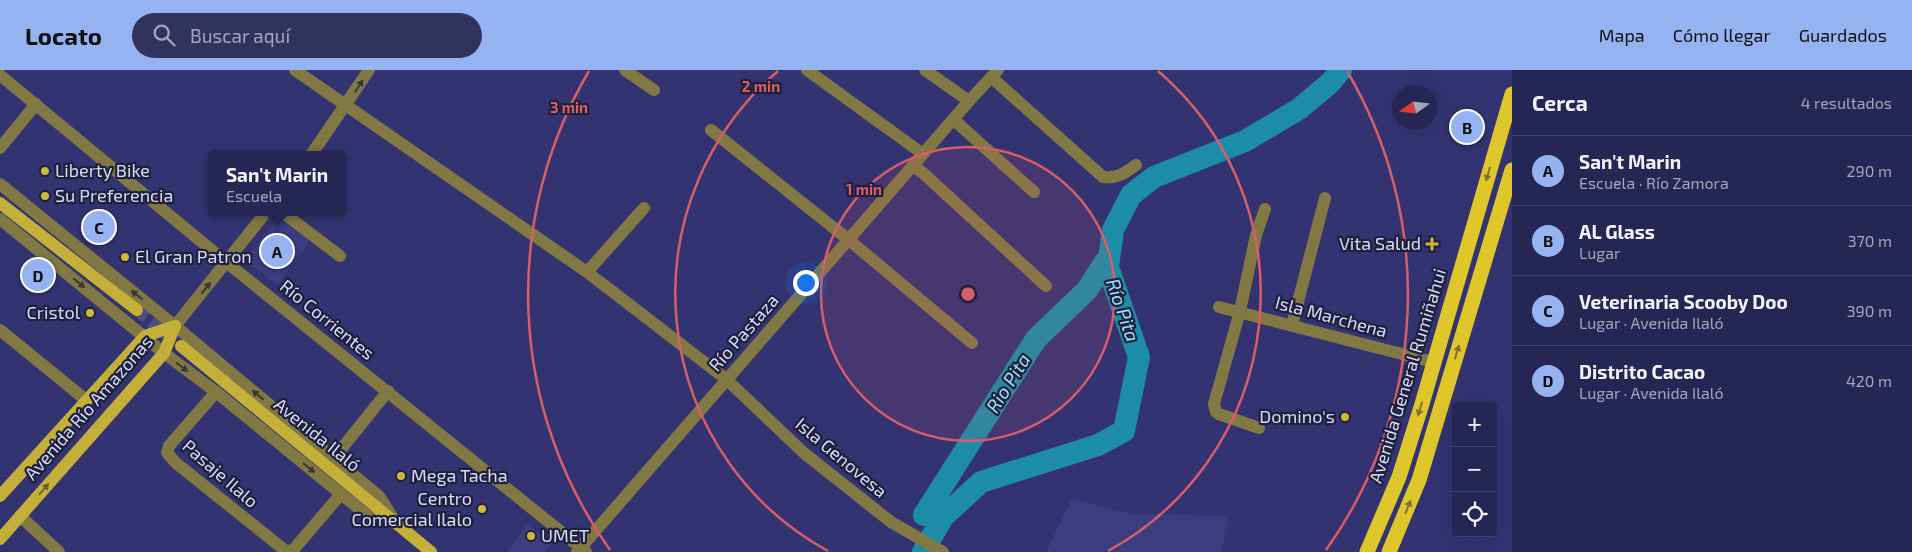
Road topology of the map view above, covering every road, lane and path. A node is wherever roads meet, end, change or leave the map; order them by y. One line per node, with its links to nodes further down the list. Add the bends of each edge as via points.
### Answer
1 (295, 70): 12 (street, Isla Genovesa)
2 (369, 70): 12 (street, one-way to 2)
3 (625, 70): 8 (street)
4 (808, 70): 17 (street)
5 (925, 70): 10 (street)
6 (994, 74): 10 (street, Río Pastaza); 18 (street, via 1103,177 1119,176)
7 (0, 76): 11 (street, Río Corrientes)
8 (654, 90)
9 (1512, 94): 45 (highway, Avenida General Rumiñahui, one-way to 45)
10 (969, 101): 13 (street, Río Pastaza)
11 (36, 104): 15 (street); 32 (street, Río Corrientes)
12 (346, 106): 16 (street); 33 (street, Isla Genovesa)
13 (953, 119): 17 (street, Río Pastaza); 22 (street)
14 (711, 130): 30 (street)
15 (0, 148)
16 (314, 151)
17 (923, 154): 19 (street, Río Pastaza)
18 (1136, 165)
19 (913, 166): 30 (street, Río Pastaza); 34 (street)
20 (1512, 170): 63 (highway, one-way to 20, via 1419,480)
21 (0, 184): 39 (street, one-way to 21)
22 (1034, 192)
23 (1325, 198): 38 (street)
24 (0, 203): 36 (main road)
25 (644, 208): 33 (street)
26 (1265, 209): 37 (street, via 1256,235)
27 (263, 216): 32 (street)
28 (290, 216): 31 (street)
29 (0, 219): 41 (street, one-way to 41)
30 (849, 240): 42 (street); 46 (street, Río Pastaza)
31 (340, 256)
32 (226, 262): 39 (street, one-way to 32); 47 (street, Río Corrientes)
33 (586, 272): 46 (street, Isla Genovesa)
34 (1046, 286)
35 (1220, 307): 37 (street, Isla Marchena)
36 (137, 310)
37 (1240, 312): 38 (street, Isla Marchena); 50 (street, via 1214,407 1219,414)
38 (1292, 325): 45 (street, Isla Marchena)
39 (175, 326): 41 (main road, Avenida Río Amazonas); 44 (main road, Avenida Río Amazonas); 51 (street, one-way to 39)
40 (0, 330): 49 (street)
41 (145, 336): 44 (street); 49 (main road, Avenida Río Amazonas)
42 (972, 343)
43 (181, 346): 55 (main road, Avenida Ilaló)
44 (164, 353): 48 (street, one-way to 48); 54 (main road, Avenida Río Amazonas, one-way to 44)
45 (1433, 362): 62 (highway, Avenida General Rumiñahui, one-way to 62, via 1398,477)
46 (726, 379): 57 (street, Río Pastaza); 58 (street, Isla Genovesa, via 804,453 891,522)
47 (388, 391): 51 (street); 57 (street, Río Corrientes)
48 (216, 392): 52 (street, one-way to 52); 60 (street, Pasaje Ilalo, via 169,446 168,453 176,463)
49 (86, 400): 53 (main road, Avenida Río Amazonas)
50 (1259, 428)
51 (334, 458): 55 (street, via 379,496)
52 (341, 494): 55 (street, via 368,516); 60 (street, Pasaje Ilalo, via 294,549)
53 (0, 496)
54 (20, 516): 56 (main road, Avenida Río Amazonas); 59 (street)
55 (396, 522): 61 (main road, Avenida Ilaló)
56 (0, 539)
57 (581, 550)
58 (940, 550)
59 (59, 552)
60 (287, 552)
61 (431, 552)
62 (1367, 552)
63 (1389, 552)

